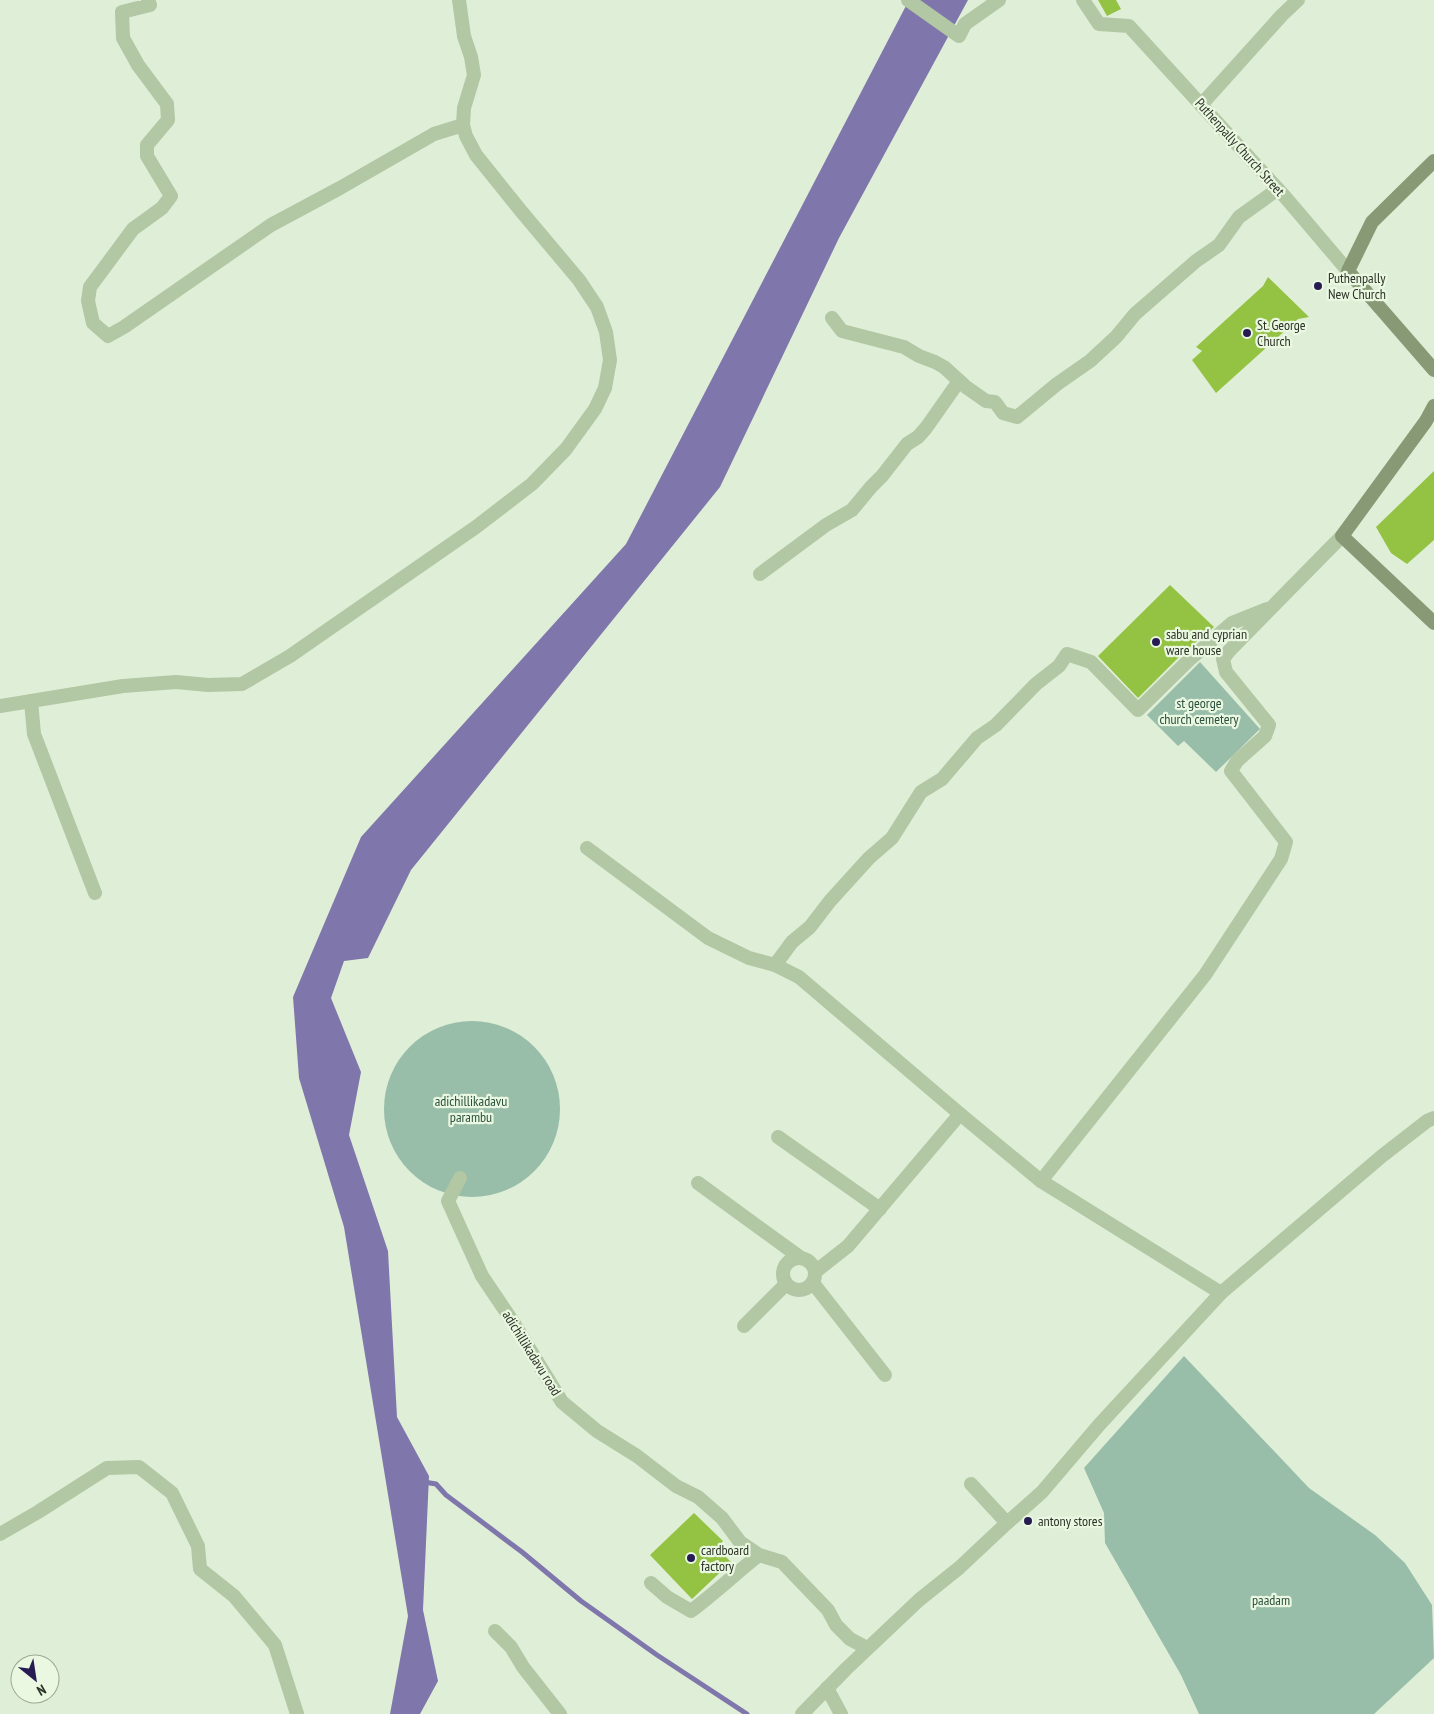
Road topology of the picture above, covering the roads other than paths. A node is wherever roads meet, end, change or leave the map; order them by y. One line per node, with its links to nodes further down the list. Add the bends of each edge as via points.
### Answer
1 (148, 0): 8 (street, via 150,5 122,12 122,38 167,104 168,120 147,145 147,156 171,196 162,208 133,229 90,288 88,300 93,323 108,336 271,225 434,134)
2 (459, 0): 8 (street, via 474,75 464,108)
3 (908, 0): 4 (street, via 959,36 965,24)
4 (999, 0)
5 (1083, 0): 7 (street, Puthenpally Church Street, via 1100,24 1129,26)
6 (1298, 0): 7 (street)
7 (1201, 105): 10 (street, Puthenpally Church Street)
8 (463, 125): 20 (street, via 476,155 579,280 597,307 606,332 610,360 604,388 595,409 566,449 532,484 476,527 290,656 242,684 176,682 123,686)
9 (1434, 160): 11 (main road, via 1372,222)
10 (1278, 189): 11 (street, Puthenpally Church Street); 14 (street, via 1239,217 1220,245 1196,261 1135,314 1090,361 1017,417 1003,413 995,402 986,400)
11 (1348, 271): 13 (main road)
12 (832, 318): 14 (street, via 842,331 904,348 944,367)
13 (1434, 370)
14 (959, 381): 17 (street, via 926,428 907,444 852,510 826,525)
15 (1434, 406): 16 (main road)
16 (1342, 536): 18 (street); 19 (main road)
17 (760, 574)
18 (1272, 607): 24 (street, via 1232,623 1138,710 1091,662 1067,654 1059,666 1022,697 996,725 977,738 942,779 921,792 892,838 869,858); 29 (street, via 1223,659 1226,672 1269,725 1265,736 1237,760 1232,771 1286,842 1281,859 1206,975)
19 (1434, 623)
20 (31, 701): 21 (street); 23 (street, via 34,734)
21 (0, 706)
22 (587, 848): 24 (street, via 708,938 749,958)
23 (95, 893)
24 (775, 965): 25 (street, via 799,977)
25 (960, 1114): 29 (street); 31 (street)
26 (1434, 1118): 35 (street, via 1382,1156)
27 (778, 1137): 31 (street)
28 (460, 1178): 41 (street, adichillikadavu road, via 448,1201 482,1276 562,1402 597,1432 638,1456 676,1486 698,1496 722,1518 740,1542)
29 (1041, 1181): 35 (street)
30 (698, 1183): 32 (street)
31 (880, 1209): 33 (street, via 848,1246)
32 (801, 1258): 33 (street, via 810,1263); 34 (street, via 786,1264 783,1274)
33 (814, 1277): 34 (street, via 810,1287 800,1291); 37 (street)
34 (786, 1284): 36 (street)
35 (1221, 1293): 39 (street, via 1042,1492)
36 (744, 1326)
37 (885, 1375)
38 (971, 1484): 39 (street)
39 (1007, 1523): 44 (street)
40 (0, 1534): 46 (street, via 107,1468 138,1466 172,1493 198,1546 200,1569 234,1596 275,1645)
41 (759, 1555): 42 (street, via 691,1611); 44 (street, via 782,1562 828,1610 836,1625 850,1639)
42 (651, 1583)
43 (495, 1631): 47 (street, via 511,1647)
44 (868, 1648): 45 (street)
45 (827, 1688): 48 (street); 49 (street)
46 (297, 1714)
47 (560, 1714)
48 (802, 1714)
49 (841, 1714)

